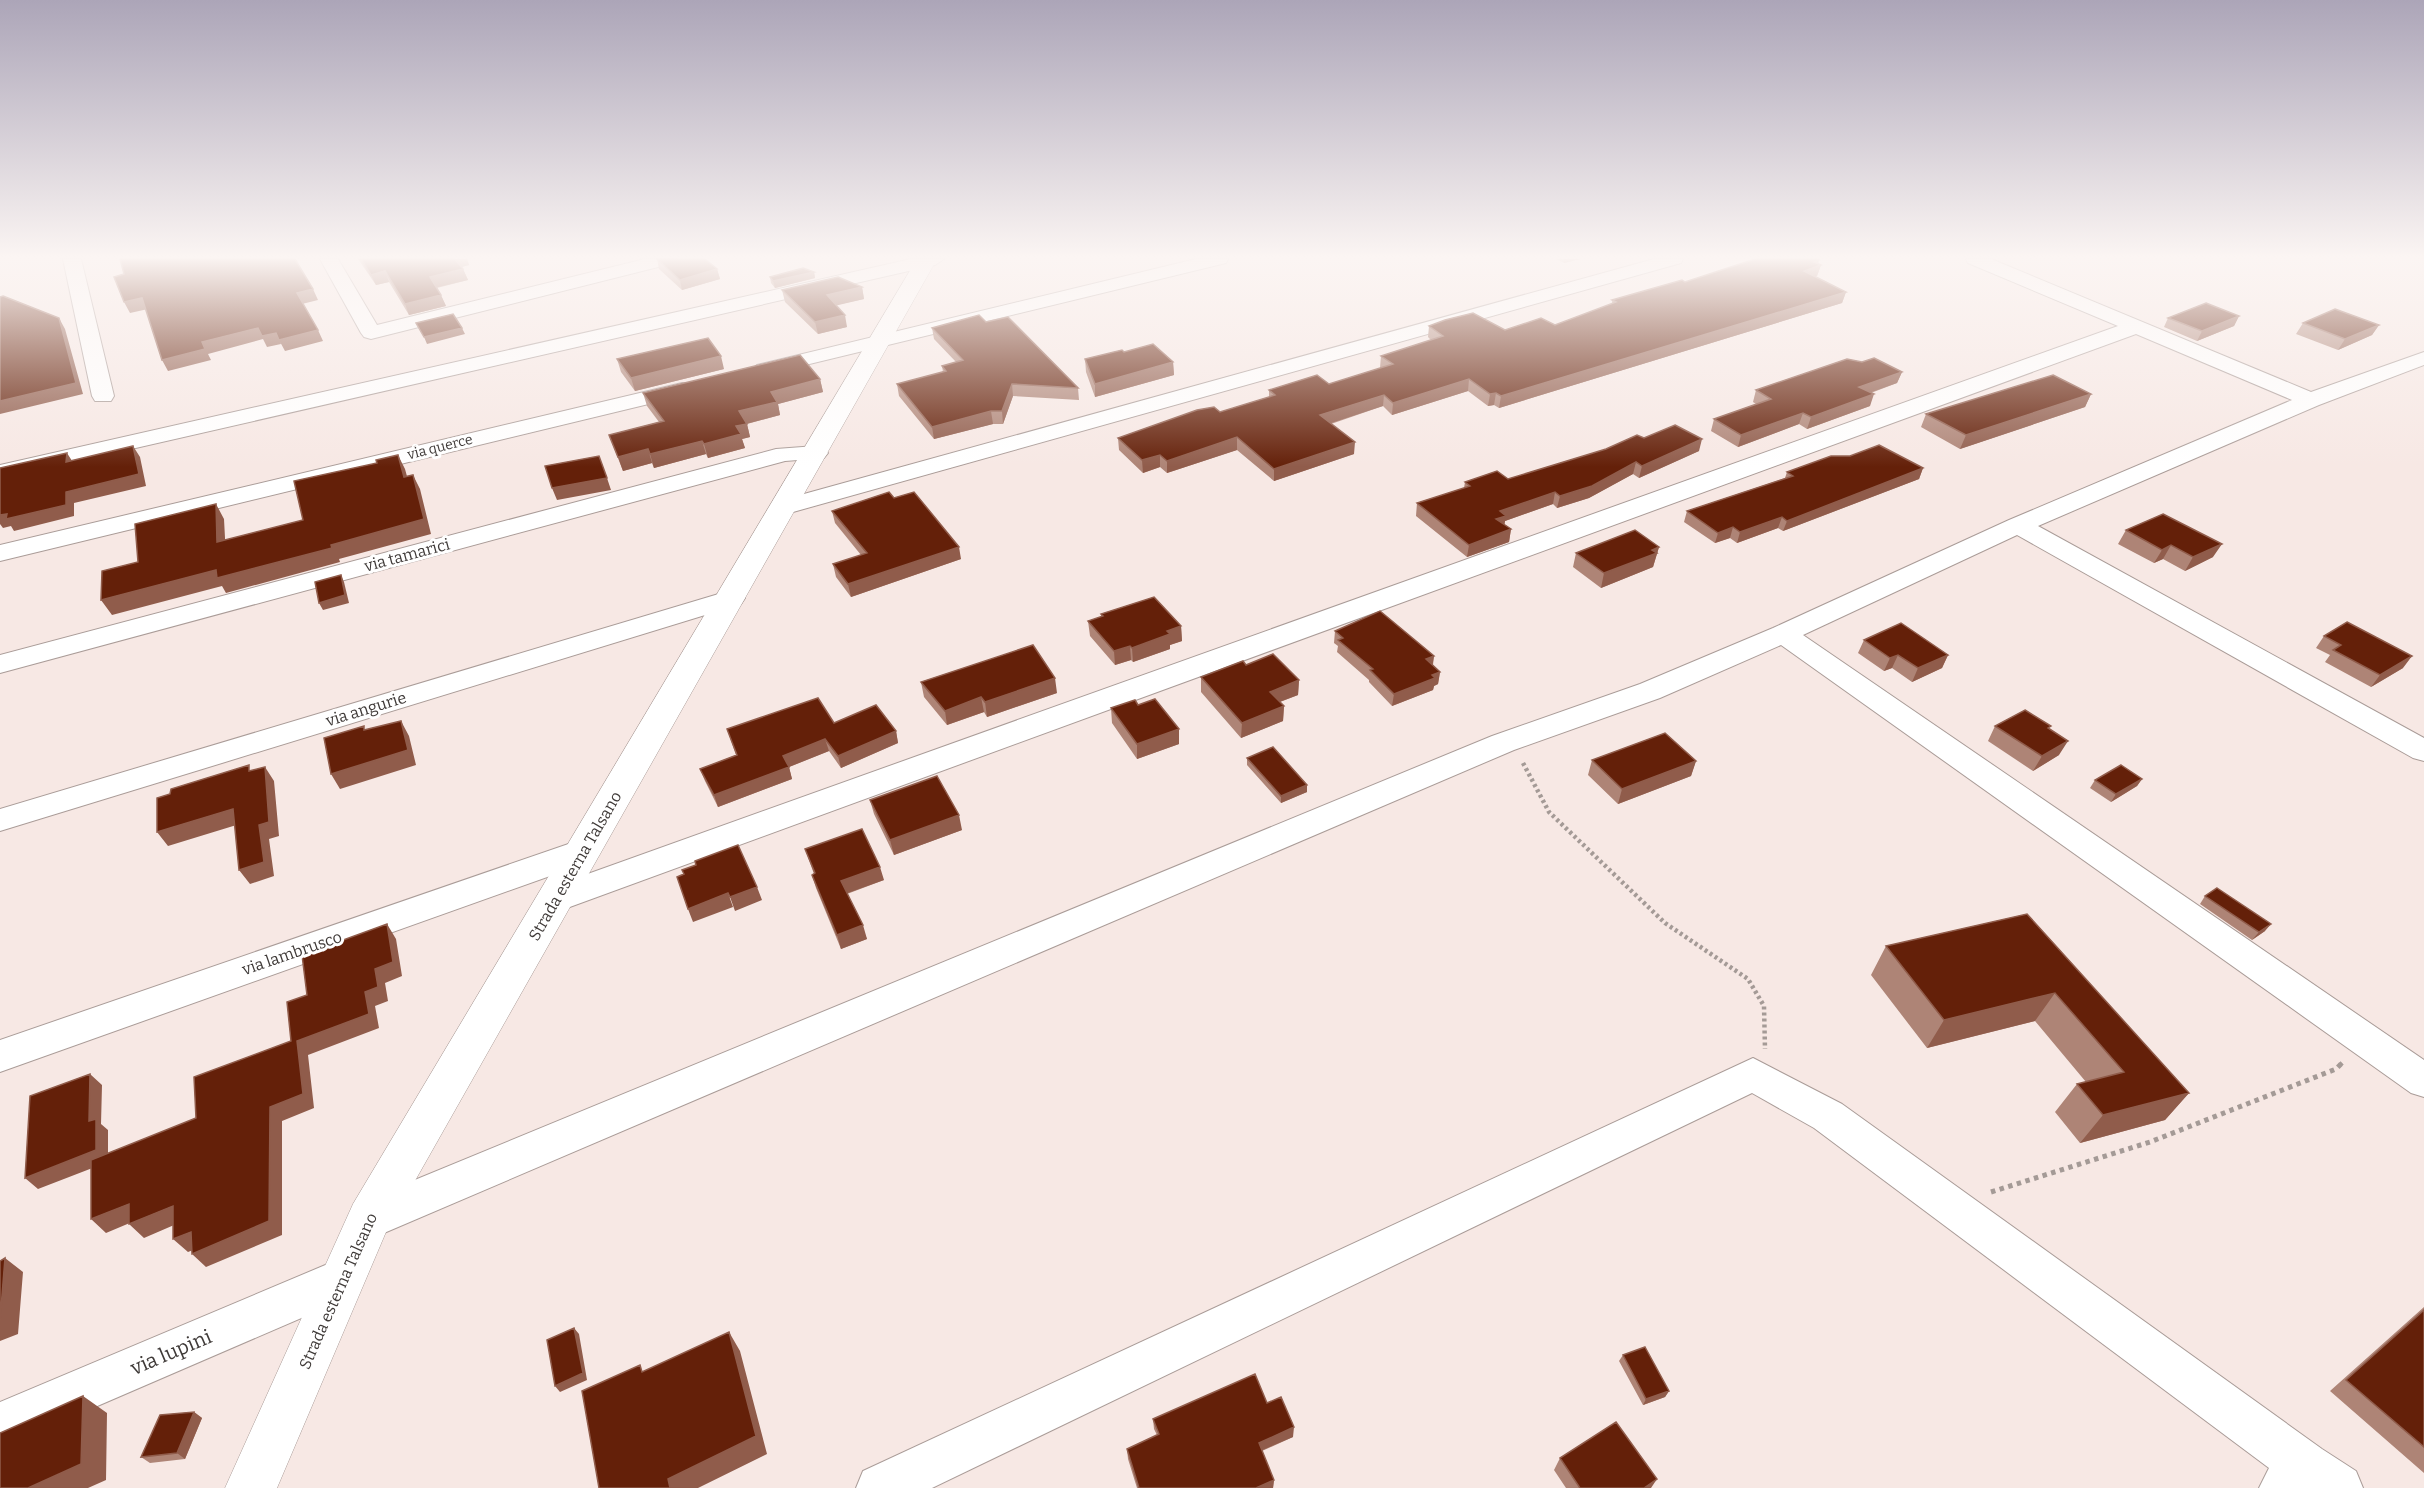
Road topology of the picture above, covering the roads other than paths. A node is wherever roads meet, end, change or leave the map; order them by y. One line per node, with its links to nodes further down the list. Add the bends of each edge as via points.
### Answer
1 (88, 328): 14 (street)
2 (367, 328): 3 (street, via 370,333)
3 (388, 328)
4 (629, 328): 17 (street)
5 (888, 328): 10 (street, Strada esterna Talsano)
6 (932, 328): 10 (street)
7 (1425, 328): 18 (street)
8 (2131, 328): 27 (street)
9 (2138, 328): 15 (street)
10 (880, 341): 12 (street); 16 (street, Strada esterna Talsano)
11 (2424, 358): 15 (street)
12 (741, 374)
13 (706, 383): 20 (street, via querce)
14 (103, 396)
15 (2311, 400): 19 (street)
16 (816, 453): 18 (street, Strada esterna Talsano); 23 (street, via tamarici, via 784,454)
17 (0, 472)
18 (784, 507): 21 (street, Strada esterna Talsano)
19 (2018, 525): 22 (street); 24 (street)
20 (0, 553)
21 (732, 598): 25 (street, via angurie); 26 (street, Strada esterna Talsano)
22 (1783, 634): 29 (street); 30 (street, via 1650,691 1503,743)
23 (0, 664)
24 (2424, 751)
25 (0, 820)
26 (583, 851): 27 (street, Strada esterna Talsano); 28 (street, via lambrusco)
27 (555, 899): 30 (street, Strada esterna Talsano)
28 (0, 1056)
29 (2424, 1081)
30 (369, 1219): 31 (street, Strada esterna Talsano)
31 (342, 1279): 32 (street, via lupini); 34 (street, Strada esterna Talsano)
32 (0, 1425)
33 (2309, 1481): 35 (street, via 1950,1205 1828,1116 1753,1074)
34 (251, 1488)
35 (880, 1488)

